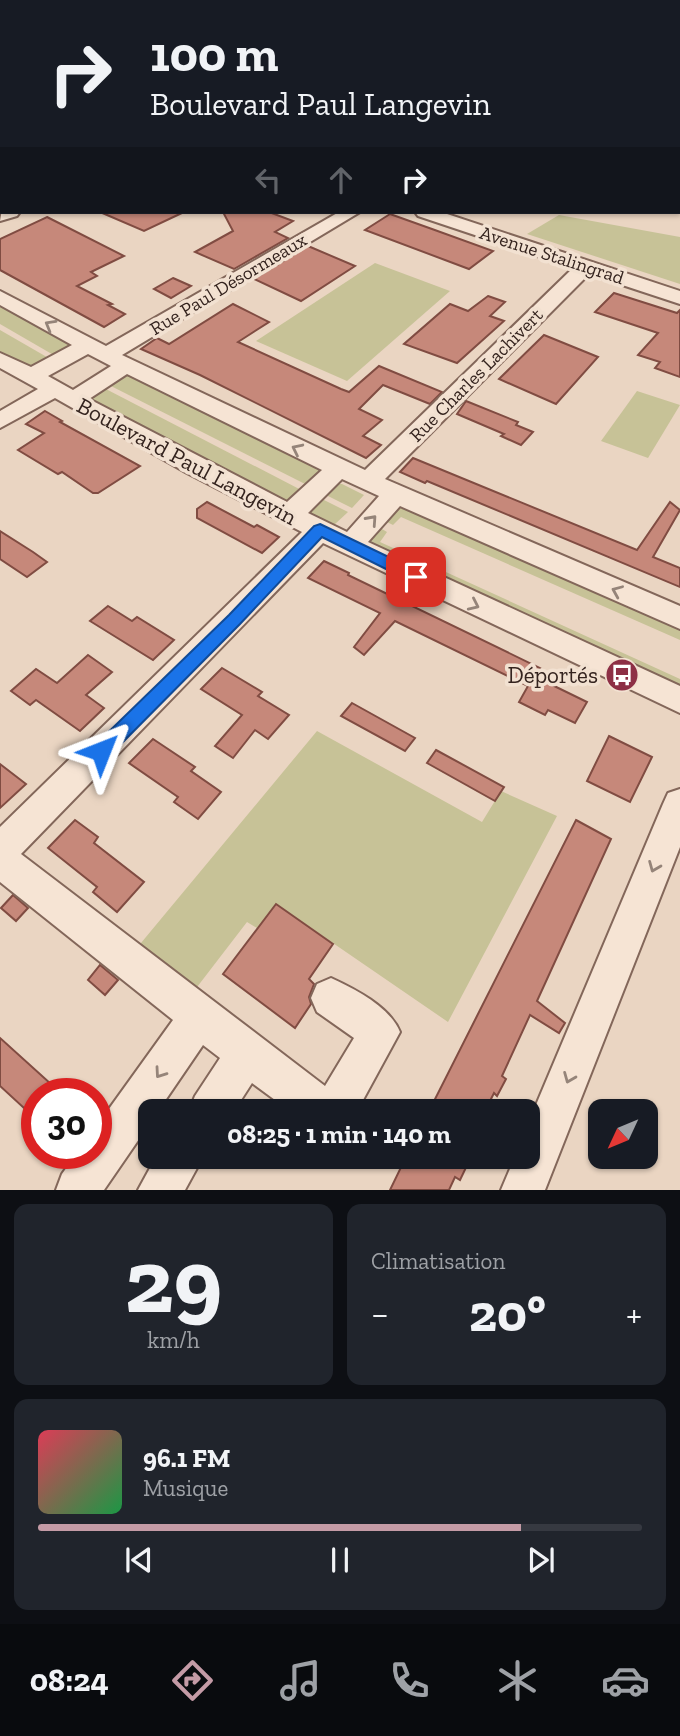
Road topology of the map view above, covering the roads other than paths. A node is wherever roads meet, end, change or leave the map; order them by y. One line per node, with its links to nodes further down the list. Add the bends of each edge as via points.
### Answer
1 (348, 214): 6 (street, Rue Paul Désormeaux)
2 (430, 214): 3 (street, Avenue Stalingrad)
3 (585, 267): 5 (street, Avenue Stalingrad); 11 (street, Rue Charles Lachivert)
4 (0, 297): 6 (street, one-way to 4)
5 (680, 298)
6 (105, 356): 8 (street, Rue Paul Désormeaux); 8 (street, Rue Paul Désormeaux); 10 (street, one-way to 6)
7 (0, 359): 8 (street, Boulevard Paul Langevin)
8 (52, 389): 9 (street, Rue Paul Désormeaux); 13 (street, Boulevard Paul Langevin)
9 (0, 421)
10 (338, 469): 11 (street); 13 (street)
11 (367, 483): 12 (street)
12 (395, 495): 15 (street, one-way to 12); 16 (street, one-way to 12)
13 (290, 516): 14 (street, Boulevard Paul Langevin)
14 (320, 530): 15 (street, Boulevard Paul Langevin); 19 (street)
15 (350, 545): 17 (street, Boulevard Paul Langevin, one-way to 17)
16 (680, 618)
17 (680, 701)
18 (680, 804): 30 (street, one-way to 30)
19 (0, 851)
20 (0, 860): 22 (street)
21 (331, 998): 26 (street, via 380,1032)
22 (199, 1017): 23 (street); 28 (street, one-way to 28)
23 (247, 1054): 24 (street); 25 (street)
24 (218, 1099)
25 (309, 1099)
26 (341, 1099)
27 (173, 1169): 29 (street)
28 (78, 1190)
29 (160, 1190)
30 (523, 1190)

